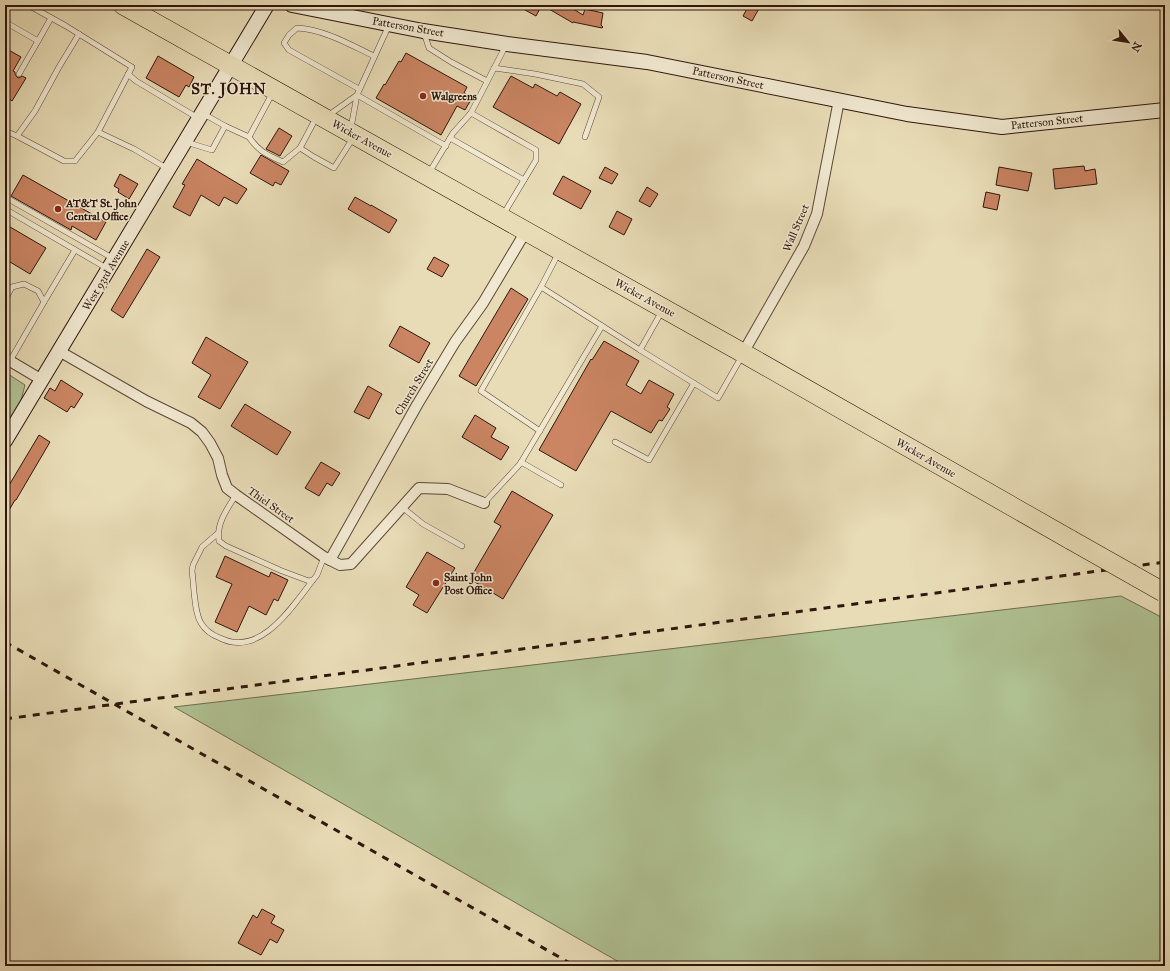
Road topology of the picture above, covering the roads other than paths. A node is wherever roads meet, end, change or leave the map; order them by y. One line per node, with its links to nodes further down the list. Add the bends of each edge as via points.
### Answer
1 (28, 5): 5 (lane)
2 (123, 5): 13 (highway, Wicker Avenue)
3 (267, 5): 13 (street, West 93rd Avenue)
4 (292, 5): 7 (street, Patterson Street)
5 (51, 18): 9 (lane); 10 (lane)
6 (5, 22): 10 (lane)
7 (389, 24): 8 (street, Patterson Street); 12 (lane)
8 (423, 30): 11 (street, Patterson Street); 17 (lane, via 429,48)
9 (79, 34): 16 (lane, via 132,66); 29 (lane, via 35,111)
10 (38, 41): 15 (lane)
11 (507, 44): 14 (lane); 20 (street, Patterson Street, via 647,62)
12 (374, 56): 19 (lane); 19 (lane, via 306,28 297,28 284,43 289,50)
13 (231, 66): 18 (highway, Wicker Avenue); 23 (street, West 93rd Avenue)
14 (494, 68): 17 (lane); 30 (lane, via 583,84 599,97)
15 (19, 74)
16 (128, 74): 23 (lane, via 136,81); 27 (lane)
17 (487, 81): 22 (lane)
18 (274, 90): 24 (highway, Wicker Avenue); 31 (lane)
19 (358, 92): 24 (lane); 28 (lane); 34 (lane)
20 (838, 100): 21 (street, Patterson Street, via 908,114 1002,127); 53 (street, Wall Street, via 817,214 804,246)
21 (1165, 110)
22 (471, 113): 32 (lane); 38 (lane, via 536,150 536,160)
23 (201, 116): 25 (lane); 33 (street, West 93rd Avenue)
24 (321, 116): 28 (highway, Wicker Avenue); 35 (lane)
25 (225, 126): 31 (lane); 33 (lane, via 212,150)
26 (5, 131): 29 (lane)
27 (98, 132): 29 (lane, via 75,161 64,161); 36 (lane, via 134,148)
28 (352, 134): 35 (lane, via 334,168); 37 (highway, Wicker Avenue)
29 (17, 136)
30 (585, 136)
31 (249, 137): 35 (lane, via 256,147 284,162)
32 (450, 138): 34 (lane); 38 (lane)
33 (186, 142): 36 (street, West 93rd Avenue)
34 (446, 146): 37 (lane)
35 (300, 148)
36 (169, 169): 45 (street, West 93rd Avenue)
37 (427, 175): 41 (highway, Wicker Avenue)
38 (524, 180): 41 (lane)
39 (5, 197): 45 (lane)
40 (5, 208): 43 (lane)
41 (502, 217): 42 (highway, Wicker Avenue)
42 (526, 231): 44 (highway, Wicker Avenue); 67 (street, Church Street, via 483,303 455,342)
43 (75, 250): 45 (lane); 48 (lane)
44 (560, 250): 46 (lane); 49 (highway, Wicker Avenue)
45 (112, 264): 52 (street, West 93rd Avenue)
46 (541, 287): 50 (lane); 57 (lane, via 480,391)
47 (5, 300): 48 (lane, via 12,287 24,284 38,291)
48 (44, 302): 54 (lane)
49 (663, 308): 51 (lane); 53 (highway, Wicker Avenue)
50 (602, 326): 51 (lane); 57 (lane)
51 (640, 350): 56 (lane)
52 (60, 351): 55 (street, West 93rd Avenue); 62 (street, Thiel Street, via 146,401 191,423 210,443 218,458 227,488)
53 (743, 353): 56 (lane, via 718,398); 69 (highway, Wicker Avenue, bridge)
54 (7, 360): 55 (street)
55 (42, 380): 58 (street, West 93rd Avenue)
56 (694, 383): 59 (lane, via 649,460)
57 (540, 431): 60 (lane)
58 (5, 441)
59 (615, 442)
60 (522, 462): 61 (lane); 63 (lane)
61 (561, 484)
62 (236, 495): 65 (lane, via 223,516); 67 (street, Thiel Street)
63 (484, 502): 64 (street, Thiel Street, via 448,489 419,488)
64 (402, 508): 66 (lane, via 423,524); 67 (street, Thiel Street, via 351,564 340,565)
65 (218, 534): 68 (lane, via 218,541 226,546 305,580); 68 (lane, via 202,547 192,571 196,611 201,623 211,634 225,641 241,643 257,639 289,612)
66 (462, 546)
67 (327, 559): 68 (lane)
68 (313, 580)
69 (1164, 592)

